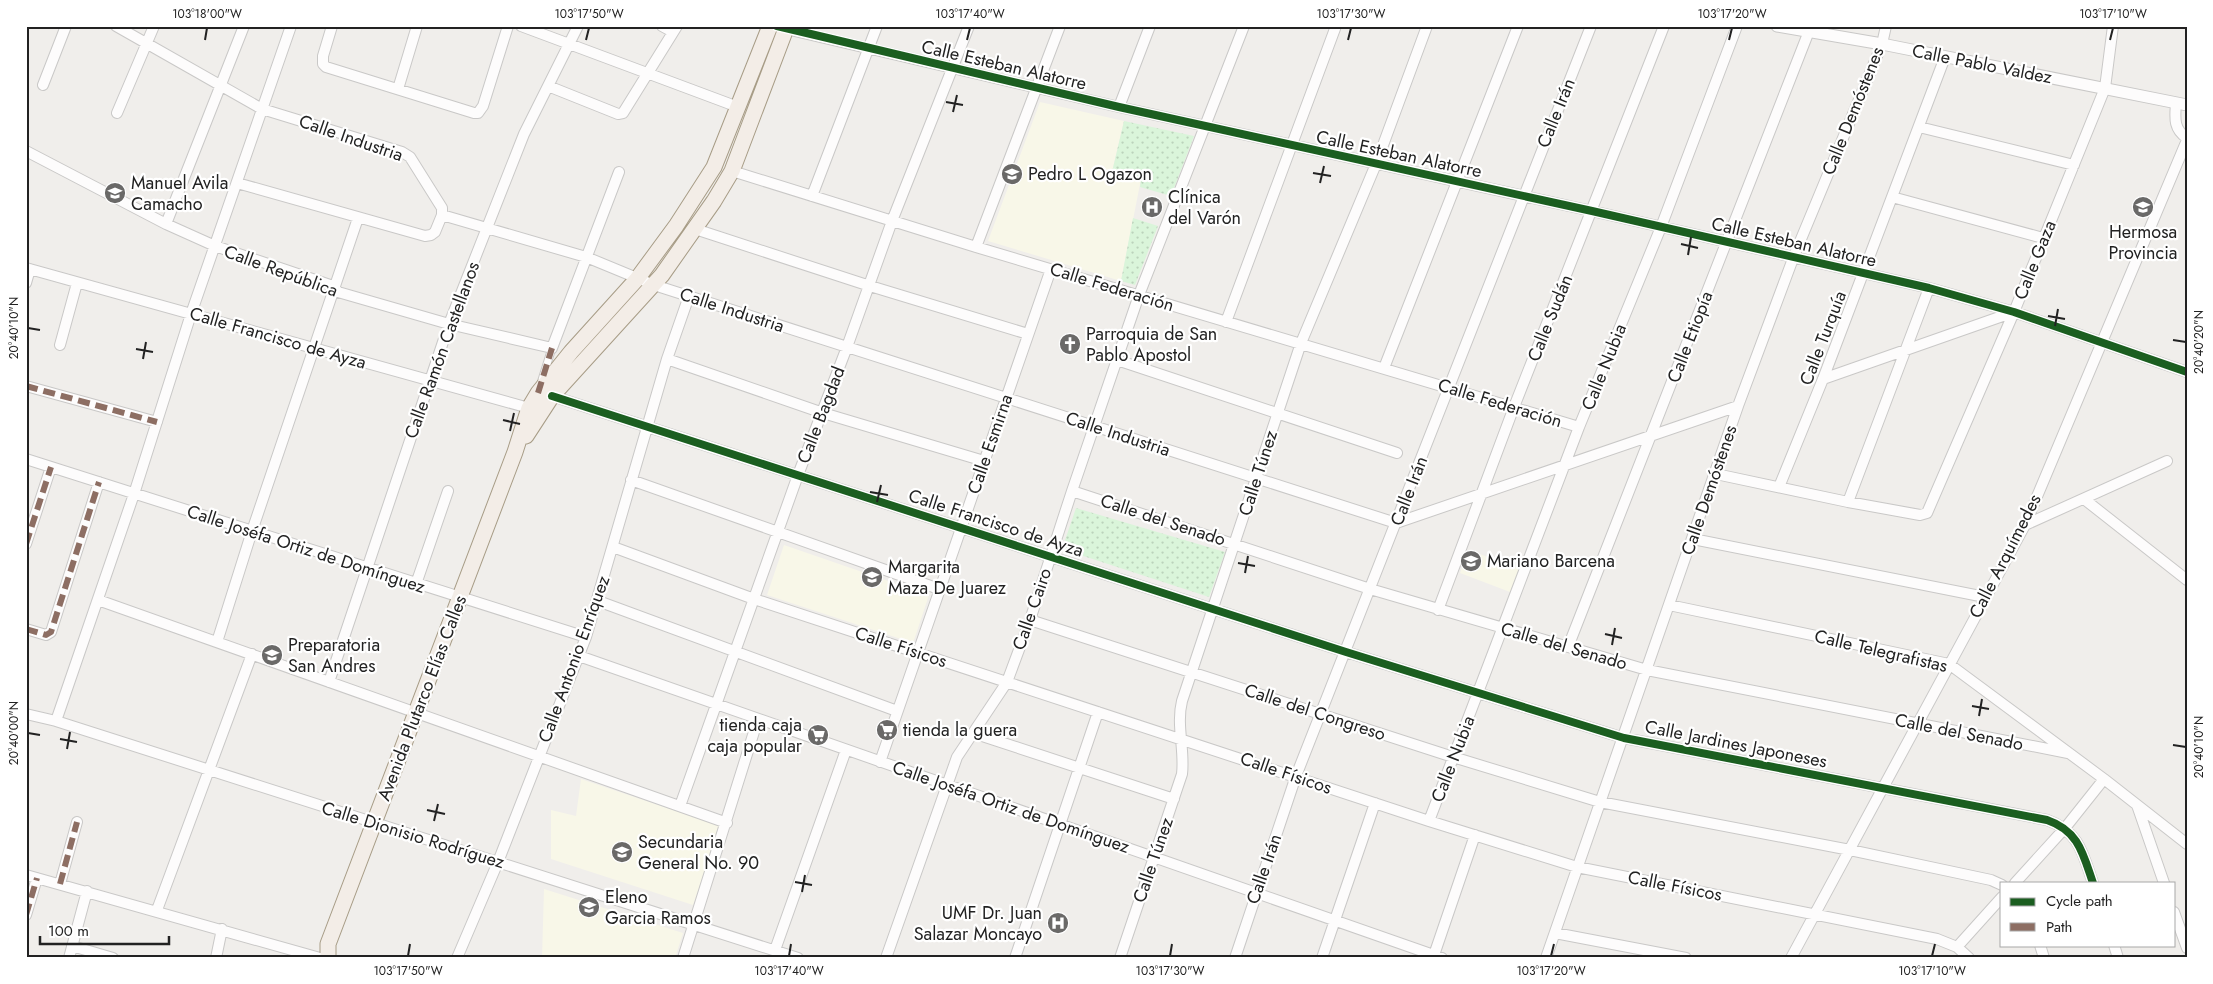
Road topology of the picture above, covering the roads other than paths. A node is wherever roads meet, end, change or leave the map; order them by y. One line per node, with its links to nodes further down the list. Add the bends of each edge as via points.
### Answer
1 (66, 26): 37 (street)
2 (116, 26): 31 (street, Calle Industria)
3 (154, 26): 31 (street)
4 (244, 26): 39 (street)
5 (291, 26): 46 (street)
6 (332, 26): 42 (street, via 323,64)
7 (417, 26): 42 (street)
8 (508, 26): 42 (street, via 478,113)
9 (521, 26): 30 (street)
10 (578, 26): 30 (street, Calle Ramón Castellanos)
11 (662, 26): 28 (street)
12 (770, 26): 44 (main road, Avenida Plutarco Elías Calles)
13 (877, 26): 33 (street)
14 (969, 26): 35 (street, Calle Bagdad)
15 (1060, 26): 40 (street)
16 (1150, 26): 45 (street)
17 (1244, 26): 48 (street, Calle Cairo)
18 (1336, 26): 51 (street)
19 (1427, 26): 53 (street, Calle Túnez)
20 (1518, 26): 57 (street)
21 (1591, 26): 60 (street, Calle Irán)
22 (1664, 26): 62 (street, Calle Sudán)
23 (1737, 26): 67 (street, Calle Nubia)
24 (1777, 26): 29 (street, Calle Pablo Valdez)
25 (1886, 26): 32 (street, Calle Demóstenes)
26 (2113, 26): 41 (street, Calle Gaza)
27 (783, 27): 33 (street, Calle Esteban Alatorre); 55 (main road, Avenida Plutarco Elías Calles)
28 (675, 29): 36 (street)
29 (1810, 29): 32 (street, Calle Pablo Valdez); 71 (street, Calle Etiopía)
30 (570, 43): 36 (street); 38 (street, Calle Ramón Castellanos)
31 (147, 44): 39 (street, Calle Industria); 47 (street)
32 (1882, 44): 34 (street, Calle Pablo Valdez); 74 (street, Calle Demóstenes)
33 (868, 49): 35 (street, Calle Esteban Alatorre); 59 (street)
34 (1945, 57): 41 (street, Calle Pablo Valdez); 49 (street, Calle Turquía)
35 (953, 68): 40 (street, Calle Esteban Alatorre); 65 (street, Calle Bagdad)
36 (647, 73): 38 (street, via 621,114); 44 (street)
37 (43, 85)
38 (548, 86): 68 (street, Calle Ramón Castellanos, via 524,134)
39 (220, 87): 46 (street, Calle Industria); 66 (street)
40 (1037, 88): 45 (street, Calle Esteban Alatorre); 73 (street)
41 (2105, 88): 43 (street, Calle Pablo Valdez); 54 (street, Calle Gaza)
42 (398, 89)
43 (2181, 104): 50 (street, via 2175,122)
44 (738, 107): 79 (main road, Avenida Plutarco Elías Calles, via 714,167)
45 (1119, 107): 48 (street, Calle Esteban Alatorre)
46 (262, 109): 58 (street); 63 (street, Calle Industria, via 402,152 410,157 439,202)
47 (116, 113)
48 (1205, 126): 51 (street, Calle Esteban Alatorre); 86 (street, Calle Cairo)
49 (1919, 127): 54 (street); 61 (street, Calle Turquía)
50 (2187, 139): 93 (street, Calle Arquímedes)
51 (1292, 146): 53 (street, Calle Esteban Alatorre); 90 (street)
52 (26, 151): 66 (street, Calle República)
53 (1376, 164): 57 (street, Calle Esteban Alatorre); 94 (street, Calle Túnez)
54 (2074, 165): 70 (street, Calle Gaza)
55 (732, 171): 59 (street, Calle Federación); 69 (main road, Avenida Plutarco Elías Calles)
56 (618, 172): 75 (street)
57 (1457, 182): 60 (street, Calle Esteban Alatorre); 103 (street)
58 (237, 183): 64 (street); 72 (street)
59 (812, 196): 65 (street, Calle Federación)
60 (1524, 197): 62 (street, Calle Esteban Alatorre); 108 (street, Calle Irán)
61 (1892, 197): 70 (street); 78 (street, Calle Turquía)
62 (1592, 210): 67 (street, Calle Esteban Alatorre); 112 (street, Calle Sudán)
63 (442, 215): 64 (street, via 435,232 428,236); 68 (street, Calle Industria)
64 (358, 218): 83 (street)
65 (892, 221): 73 (street, Calle Federación); 84 (street, Calle Bagdad)
66 (166, 224): 72 (street, Calle República)
67 (1662, 227): 71 (street, Calle Esteban Alatorre); 119 (street, Calle Nubia)
68 (488, 229): 75 (street, Calle Industria); 91 (street, Calle Ramón Castellanos)
69 (695, 229): 82 (main road, Avenida Plutarco Elías Calles); 84 (street)
70 (2043, 238): 88 (street, Calle Gaza)
71 (1727, 242): 74 (street, Calle Esteban Alatorre); 120 (street, Calle Etiopía)
72 (215, 246): 83 (street, Calle República); 89 (street)
73 (976, 246): 77 (street, Calle Federación)
74 (1794, 256): 78 (street, Calle Esteban Alatorre); 111 (street, Calle Demóstenes)
75 (586, 257): 79 (street, Calle Industria); 98 (street)
76 (28, 269): 80 (street); 81 (street, Calle Francisco de Ayza)
77 (1051, 269): 86 (street, Calle Federación); 92 (street, Calle Esmirna)
78 (1864, 273): 85 (street, Calle Esteban Alatorre); 105 (street, Calle Turquía)
79 (637, 279): 82 (street, Calle Industria); 102 (main road, Avenida Plutarco Elías Calles)
80 (26, 283)
81 (77, 283): 89 (street, Calle Francisco de Ayza); 95 (street)
82 (654, 285): 87 (street, Calle Industria); 102 (main road, Avenida Plutarco Elías Calles)
83 (333, 286): 91 (street, Calle República, via 338,292); 97 (street)
84 (870, 286): 92 (street); 96 (street, Calle Bagdad)
85 (1929, 288): 88 (street, Calle Esteban Alatorre); 99 (street)
86 (1139, 295): 90 (street, Calle Federación); 101 (street, Calle Cairo)
87 (689, 296): 96 (street, Calle Industria); 100 (street, Calle Antonio Enríquez)
88 (2014, 312): 93 (street, Calle Esteban Alatorre); 99 (street); 139 (street, Calle Gaza, via 1928,511 1920,515)
89 (191, 314): 97 (street, Calle Francisco de Ayza); 116 (street)
90 (1226, 322): 94 (street, Calle Federación)
91 (449, 324): 98 (street, Calle República); 106 (street, Calle Ramón Castellanos)
92 (1028, 334): 110 (street, Calle Esmirna)
93 (2100, 342): 104 (street, Calle Esteban Alatorre); 141 (street, Calle Arquímedes)
94 (1301, 343): 103 (street, Calle Federación); 115 (street, Calle Túnez)
95 (60, 345)
96 (848, 347): 110 (street, Calle Industria); 114 (street, Calle Bagdad)
97 (314, 348): 106 (street, Calle Francisco de Ayza); 143 (street)
98 (552, 348): 109 (street)
99 (1905, 350): 105 (street); 139 (street)
100 (667, 359): 114 (street); 117 (street, Calle Antonio Enríquez)
101 (1117, 360): 115 (street); 118 (street, Calle Cairo)
102 (572, 362): 109 (main road, Avenida Plutarco Elías Calles)
103 (1384, 368): 108 (street, Calle Federación)
104 (2187, 372)
105 (1824, 379): 133 (street, Calle Turquía)
106 (429, 381): 113 (street, Calle Francisco de Ayza); 150 (street, Calle Ramón Castellanos)
107 (26, 386): 116 (street)
108 (1449, 387): 112 (street, Calle Federación); 140 (street, Calle Irán)
109 (545, 394): 113 (main road, Avenida Plutarco Elías Calles); 117 (street, Calle Francisco de Ayza); 121 (main road, Avenida Plutarco Elías Calles)
110 (1006, 398): 118 (street, Calle Industria); 124 (street, Calle Esmirna)
111 (1738, 406): 120 (street); 128 (street, Calle Demóstenes)
112 (1514, 407): 119 (street, Calle Federación); 136 (street, Calle Sudán)
113 (529, 408): 121 (main road, Avenida Plutarco Elías Calles)
114 (823, 413): 124 (street); 129 (street, Calle Bagdad)
115 (1278, 414): 122 (street); 130 (street, Calle Túnez)
116 (157, 422): 137 (street)
117 (647, 426): 129 (street, Calle Francisco de Ayza); 131 (street, Calle Antonio Enríquez)
118 (1094, 426): 130 (street, Calle Industria); 134 (street, Calle Cairo)
119 (1579, 427): 126 (street, Calle Nubia)
120 (1652, 435): 126 (street); 168 (street, Calle Etiopía)
121 (515, 452): 155 (main road, Avenida Plutarco Elías Calles)
122 (1397, 453)
123 (26, 458): 127 (street, Calle Joséfa Ortiz de Domínguez)
124 (984, 461): 142 (street, Calle Esmirna)
125 (2168, 461): 138 (street)
126 (1566, 463): 136 (street); 165 (street, Calle Nubia)
127 (51, 467): 132 (street, Calle Joséfa Ortiz de Domínguez); 146 (street)
128 (1716, 474): 133 (street); 145 (street, Calle Demóstenes)
129 (798, 475): 142 (street, Calle Francisco de Ayza); 144 (street, Calle Bagdad)
130 (1256, 478): 140 (street, Calle Industria); 147 (street, Calle Túnez)
131 (631, 480): 144 (street); 148 (street, Calle Antonio Enríquez)
132 (99, 482): 137 (street, Calle Joséfa Ortiz de Domínguez); 164 (street, via 50,632 46,635)
133 (1779, 487): 139 (street)
134 (1072, 490): 147 (street, Calle del Senado); 149 (street, Calle Cairo)
135 (448, 491): 152 (street)
136 (1482, 493): 140 (street); 162 (street, Calle Sudán)
137 (134, 494): 143 (street, Calle Joséfa Ortiz de Domínguez); 158 (street)
138 (2084, 499): 141 (street); 151 (street)
139 (1848, 502)
140 (1396, 523): 154 (street, Calle Irán)
141 (2025, 525): 157 (street, Calle Arquímedes)
142 (961, 528): 149 (street, Calle Francisco de Ayza); 153 (street, Calle Esmirna)
143 (252, 531): 150 (street, Calle Joséfa Ortiz de Domínguez); 167 (street)
144 (777, 533): 153 (street); 156 (street, Calle Bagdad)
145 (1693, 539): 157 (street); 160 (street, Calle Demóstenes)
146 (26, 544)
147 (1235, 544): 154 (street, Calle del Senado); 161 (street, Calle Túnez)
148 (613, 547): 156 (street, Calle Físicos); 159 (street, Calle Antonio Enríquez)
149 (1050, 556): 161 (street, Calle Francisco de Ayza); 163 (street, Calle Cairo)
150 (367, 567): 152 (street, Calle Joséfa Ortiz de Domínguez); 177 (street, Calle Ramón Castellanos)
151 (2187, 580)
152 (416, 584): 155 (street, Calle Joséfa Ortiz de Domínguez)
153 (940, 589): 170 (street, Calle Esmirna)
154 (1370, 590): 162 (street, Calle del Senado); 171 (street, Calle Irán)
155 (460, 598): 166 (street, Calle Joséfa Ortiz de Domínguez); 183 (main road, Avenida Plutarco Elías Calles)
156 (754, 598): 169 (street, Calle Bagdad); 170 (street, Calle Físicos)
157 (1985, 598): 174 (street, Calle Arquímedes)
158 (98, 600): 167 (street); 187 (street)
159 (598, 601): 166 (street, Calle Antonio Enríquez); 169 (street)
160 (1669, 605): 174 (street, Calle Telegrafistas); 175 (street, Calle Demóstenes)
161 (1213, 609): 171 (street, Calle Francisco de Ayza); 176 (street, Calle Túnez)
162 (1438, 610): 165 (street, Calle del Senado)
163 (1030, 620): 176 (street, Calle del Congreso); 178 (street, Calle Cairo)
164 (26, 629)
165 (1503, 629): 168 (street, Calle del Senado); 179 (street, Calle Nubia)
166 (586, 637): 173 (street, Calle Antonio Enríquez)
167 (217, 642): 172 (street)
168 (1568, 647): 175 (street, Calle del Senado)
169 (735, 652): 180 (street, Calle Bagdad); 181 (street)
170 (918, 652): 178 (street, Calle Físicos); 181 (street, Calle Esmirna)
171 (1346, 652): 179 (street, Calle Jardines Japoneses); 185 (street, Calle Irán)
172 (252, 654): 177 (street); 198 (street)
173 (579, 656): 180 (street, Calle Joséfa Ortiz de Domínguez); 194 (street, Calle Antonio Enríquez)
174 (1949, 664): 188 (street, Calle Arquímedes); 193 (street, Calle Telegrafistas)
175 (1647, 670): 188 (street, Calle del Senado); 191 (street, Calle Demóstenes)
176 (1192, 671): 185 (street, Calle del Congreso); 190 (street, Calle Túnez, via 1180,710)
177 (329, 682): 183 (street)
178 (1007, 682): 182 (street, Calle Físicos); 189 (street, Calle Cairo)
179 (1478, 692): 191 (street, Calle Jardines Japoneses); 195 (street, Calle Nubia)
180 (716, 704): 186 (street, Calle Joséfa Ortiz de Domínguez); 207 (street, Calle Bagdad)
181 (897, 711): 196 (street, Calle Esmirna)
182 (1098, 712): 190 (street, Calle Físicos); 197 (street)
183 (417, 713): 194 (street); 210 (main road, Avenida Plutarco Elías Calles)
184 (26, 714): 187 (street, Calle Dionisio Rodríguez)
185 (1321, 714): 195 (street, Calle del Congreso); 199 (street, Calle Irán)
186 (758, 719): 192 (street, Calle Joséfa Ortiz de Domínguez); 211 (street)
187 (56, 721): 198 (street, Calle Dionisio Rodríguez)
188 (1918, 725): 193 (street, Calle del Senado); 202 (street, Calle Arquímedes)
189 (973, 733): 197 (street); 201 (street, Calle Cairo, via 957,757)
190 (1181, 738): 199 (street, Calle Físicos); 203 (street, Calle Túnez, via 1182,768)
191 (1624, 738): 202 (street, Calle Jardines Japoneses); 204 (street, Calle Demóstenes)
192 (846, 750): 196 (street, Calle Joséfa Ortiz de Domínguez); 243 (street)
193 (2068, 753): 200 (street, Calle Telegrafistas)
194 (539, 756): 207 (street); 218 (street, Calle Antonio Enríquez)
195 (1453, 758): 204 (street, Calle del Congreso); 208 (street, Calle Nubia)
196 (880, 762): 201 (street, Calle Joséfa Ortiz de Domínguez)
197 (1079, 768): 203 (street); 212 (street)
198 (210, 770): 210 (street, Calle Dionisio Rodríguez); 230 (street)
199 (1296, 776): 205 (street, Calle Físicos); 228 (street, Calle Irán)
200 (2104, 778): 206 (street, Calle Telegrafistas); 213 (street)
201 (947, 785): 212 (street, Calle Joséfa Ortiz de Domínguez); 253 (street, Calle Cairo)
202 (1882, 788): 213 (street, Calle Jardines Japoneses, via 2038,818); 216 (street, Calle Arquímedes)
203 (1174, 799): 217 (street, Calle Túnez)
204 (1600, 802): 216 (street, Calle del Congreso); 219 (street, Calle Demóstenes)
205 (1375, 803): 208 (street, Calle Físicos); 234 (street)
206 (2137, 804): 215 (street, Calle Telegrafistas); 224 (street)
207 (680, 806): 211 (street)
208 (1429, 820): 214 (street, Calle Físicos)
209 (77, 822): 225 (street)
210 (374, 823): 218 (street, Calle Dionisio Rodríguez); 244 (main road, Avenida Plutarco Elías Calles)
211 (727, 823): 235 (street)
212 (1060, 824): 217 (street, Calle Joséfa Ortiz de Domínguez); 254 (street)
213 (2065, 828): 222 (street); 223 (street, via 2080,848)
214 (1475, 835): 219 (street, Calle Físicos); 246 (street)
215 (2187, 844)
216 (1850, 850): 226 (street, Calle del Congreso); 231 (street, Calle Arquímedes)
217 (1153, 856): 228 (street, Calle Joséfa Ortiz de Domínguez); 255 (street, Calle Túnez)
218 (498, 862): 235 (street, Calle Dionisio Rodríguez); 250 (street, Calle Antonio Enríquez)
219 (1577, 867): 231 (street, Calle Físicos); 237 (street, Calle Demóstenes)
220 (26, 875): 221 (street)
221 (37, 878): 225 (street); 232 (street)
222 (2016, 882)
223 (2093, 882)
224 (2164, 882)
225 (60, 884): 227 (street)
226 (2000, 884)
227 (87, 891): 230 (street); 238 (street)
228 (1256, 892): 234 (street, Calle Joséfa Ortiz de Domínguez); 256 (street, Calle Irán)
229 (2000, 899): 241 (street)
230 (157, 910): 236 (street)
231 (1815, 914): 241 (street, Calle Físicos, via 1937,939); 260 (street, Calle Arquímedes)
232 (26, 915)
233 (2176, 918): 242 (street)
234 (1335, 920): 246 (street, Calle Joséfa Ortiz de Domínguez); 257 (street)
235 (693, 926): 243 (street, Calle Dionisio Rodríguez); 251 (street)
236 (222, 929): 244 (street); 249 (street)
237 (1555, 933): 245 (street); 258 (street, Calle Demóstenes)
238 (72, 946): 247 (street); 248 (street)
239 (2040, 946): 262 (street)
240 (2114, 946): 263 (street)
241 (1957, 947): 261 (street, Calle Físicos)
242 (2187, 948)
243 (776, 950): 252 (street, Calle Dionisio Rodríguez)
244 (321, 955)
245 (1661, 955): 259 (street)
246 (1436, 957)
247 (68, 958)
248 (113, 958)
249 (216, 958)
250 (457, 958)
251 (683, 958)
252 (798, 958)
253 (886, 958)
254 (1015, 958)
255 (1120, 958)
256 (1235, 958)
257 (1322, 958)
258 (1546, 958)
259 (1686, 958)
260 (1791, 958)
261 (1969, 958)
262 (2044, 958)
263 (2118, 958)

